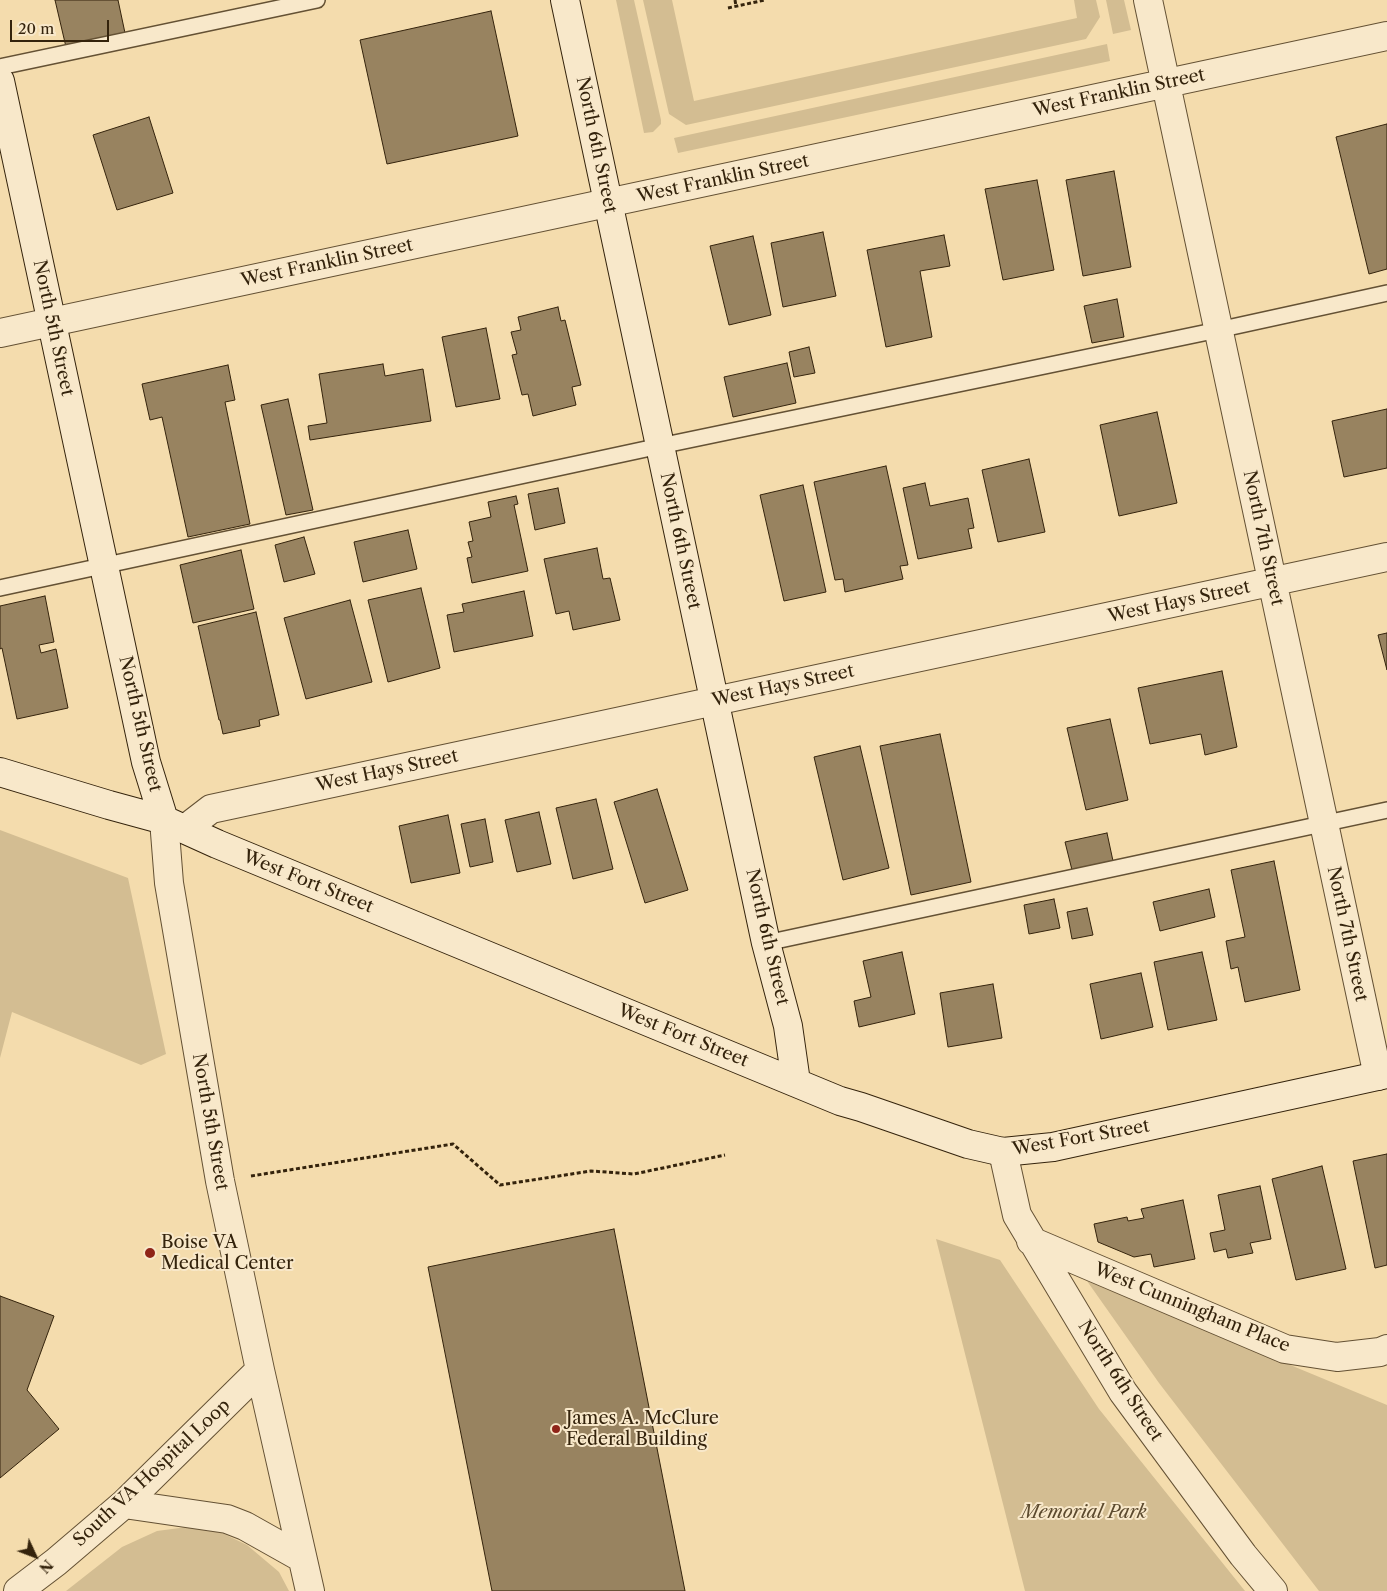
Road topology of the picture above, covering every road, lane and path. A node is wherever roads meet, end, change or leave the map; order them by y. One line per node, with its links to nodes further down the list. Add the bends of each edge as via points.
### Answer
1 (317, 0): 9 (lane)
2 (565, 0): 12 (street, North 6th Street)
3 (735, 0): 6 (path)
4 (765, 0): 6 (path)
5 (1148, 0): 11 (street, North 7th Street)
6 (736, 6): 7 (path)
7 (728, 8)
8 (1387, 36): 11 (street, West Franklin Street)
9 (0, 67)
10 (0, 81): 14 (street, North 5th Street)
11 (1165, 83): 12 (street, West Franklin Street); 15 (street, North 7th Street)
12 (608, 203): 14 (street, West Franklin Street); 17 (street, North 6th Street)
13 (1387, 293): 15 (lane)
14 (52, 322): 16 (street, West Franklin Street); 19 (street, North 5th Street)
15 (1218, 330): 17 (lane); 20 (street, North 7th Street)
16 (0, 333)
17 (660, 446): 19 (lane); 22 (street, North 6th Street)
18 (1387, 557): 20 (street, West Hays Street)
19 (104, 566): 21 (lane); 26 (street, North 5th Street, via 146,762)
20 (1272, 581): 22 (street, West Hays Street); 25 (street, North 7th Street)
21 (0, 588)
22 (714, 701): 26 (street, West Hays Street, via 212,809); 27 (street, North 6th Street)
23 (0, 772): 26 (street, West Fort Street)
24 (1387, 810): 25 (lane)
25 (1324, 824): 27 (lane); 28 (street, North 7th Street)
26 (174, 825): 29 (street, West Fort Street); 35 (street, North 5th Street, via 169,883 220,1181)
27 (766, 943): 29 (street, North 6th Street, via 788,1026)
28 (1382, 1076): 30 (street, West Fort Street, via 1053,1147)
29 (796, 1082): 30 (street, West Fort Street, via 840,1101 968,1144)
30 (1003, 1152): 33 (street, North 6th Street, via 1017,1214)
31 (725, 1155): 32 (path, via 634,1174 591,1171 500,1185 453,1144)
32 (250, 1177)
33 (1031, 1241): 34 (street, West Cunningham Place, via 1285,1349 1337,1357); 40 (street, North 6th Street, via 1123,1392)
34 (1387, 1349)
35 (260, 1370): 36 (street, South VA Hospital Loop); 37 (street, North 5th Street)
36 (124, 1504): 37 (street, via 227,1518); 38 (street, South VA Hospital Loop)
37 (302, 1558): 39 (street, North 5th Street)
38 (18, 1591)
39 (310, 1591)
40 (1273, 1591)

